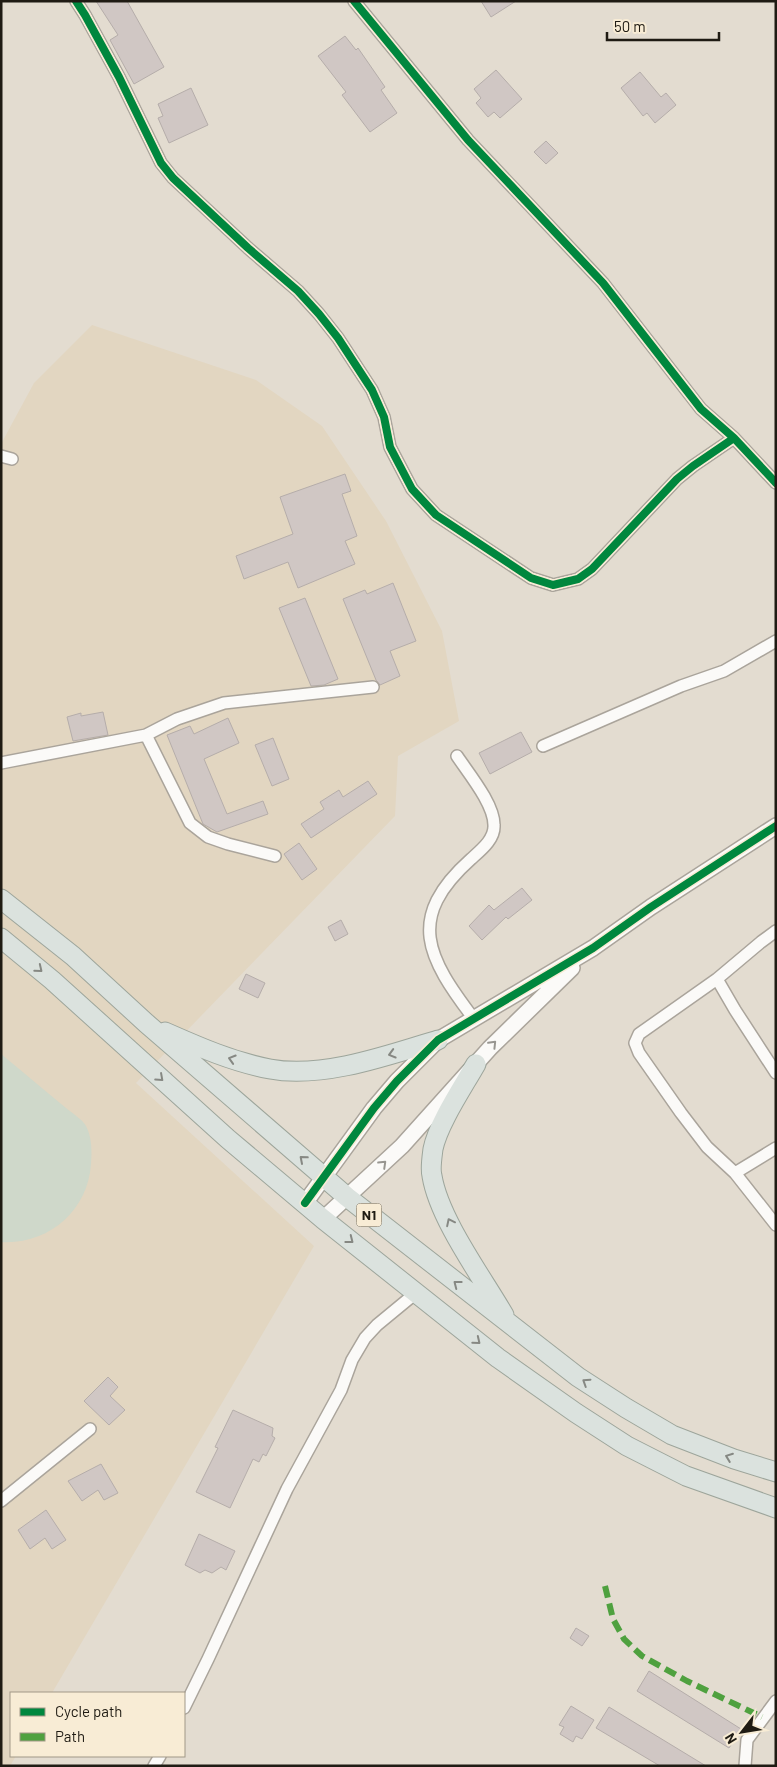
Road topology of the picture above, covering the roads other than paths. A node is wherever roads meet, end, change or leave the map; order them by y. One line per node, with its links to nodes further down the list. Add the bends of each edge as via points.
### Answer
1 (76, 1): 3 (street, via 119,77 161,163 173,178 298,291 338,338 372,390 384,417 390,447 412,489 436,515 523,573 554,585 578,579 592,569 677,479)
2 (354, 1): 3 (street, via 468,140 604,283 701,409)
3 (734, 438): 4 (street)
4 (776, 483)
5 (776, 641): 8 (street, via 724,671 681,686)
6 (373, 687): 7 (street, via 224,703 177,719)
7 (146, 735): 10 (street); 12 (street, via 190,823 208,837)
8 (544, 746)
9 (457, 756): 18 (street, via 494,814 495,828 490,840 444,888 432,912 428,931 442,973)
10 (1, 763)
11 (776, 826): 16 (street)
12 (275, 856)
13 (1, 899): 19 (highway, N1, via 74,956)
14 (776, 931): 17 (street)
15 (1, 938): 27 (highway, N1, one-way to 27, via 52,980 228,1140)
16 (593, 948): 18 (street); 21 (street, one-way to 16)
17 (717, 980): 22 (street); 24 (street, via 639,1034 635,1043 681,1113 708,1147)
18 (474, 1019): 20 (street)
19 (146, 1023): 20 (highway, one-way to 19, via 388,1056 305,1071 271,1069 231,1059); 25 (highway, N1, one-way to 19)
20 (438, 1040): 25 (street, via 374,1108)
21 (476, 1064): 26 (street, one-way to 21, via 402,1146); 31 (highway, one-way to 21, via 452,1228 432,1175 433,1148 445,1118)
22 (776, 1073)
23 (776, 1148): 24 (street)
24 (735, 1173): 29 (street)
25 (324, 1177): 26 (highway, N1); 27 (street)
26 (348, 1197): 28 (street); 31 (highway, N1, one-way to 26)
27 (305, 1203): 28 (highway, N1)
28 (323, 1219): 30 (highway, N1, one-way to 30)
29 (776, 1225)
30 (417, 1292): 35 (highway, N1, one-way to 35, via 498,1358 627,1446 686,1476); 37 (street, via 377,1325 352,1360 341,1390 288,1490)
31 (510, 1325): 33 (highway, N1, one-way to 31, via 672,1435 578,1377)
32 (90, 1429): 34 (street)
33 (776, 1472)
34 (1, 1501)
35 (776, 1508)
36 (776, 1701): 38 (street, via 747,1740)
37 (185, 1706)
38 (745, 1766)

